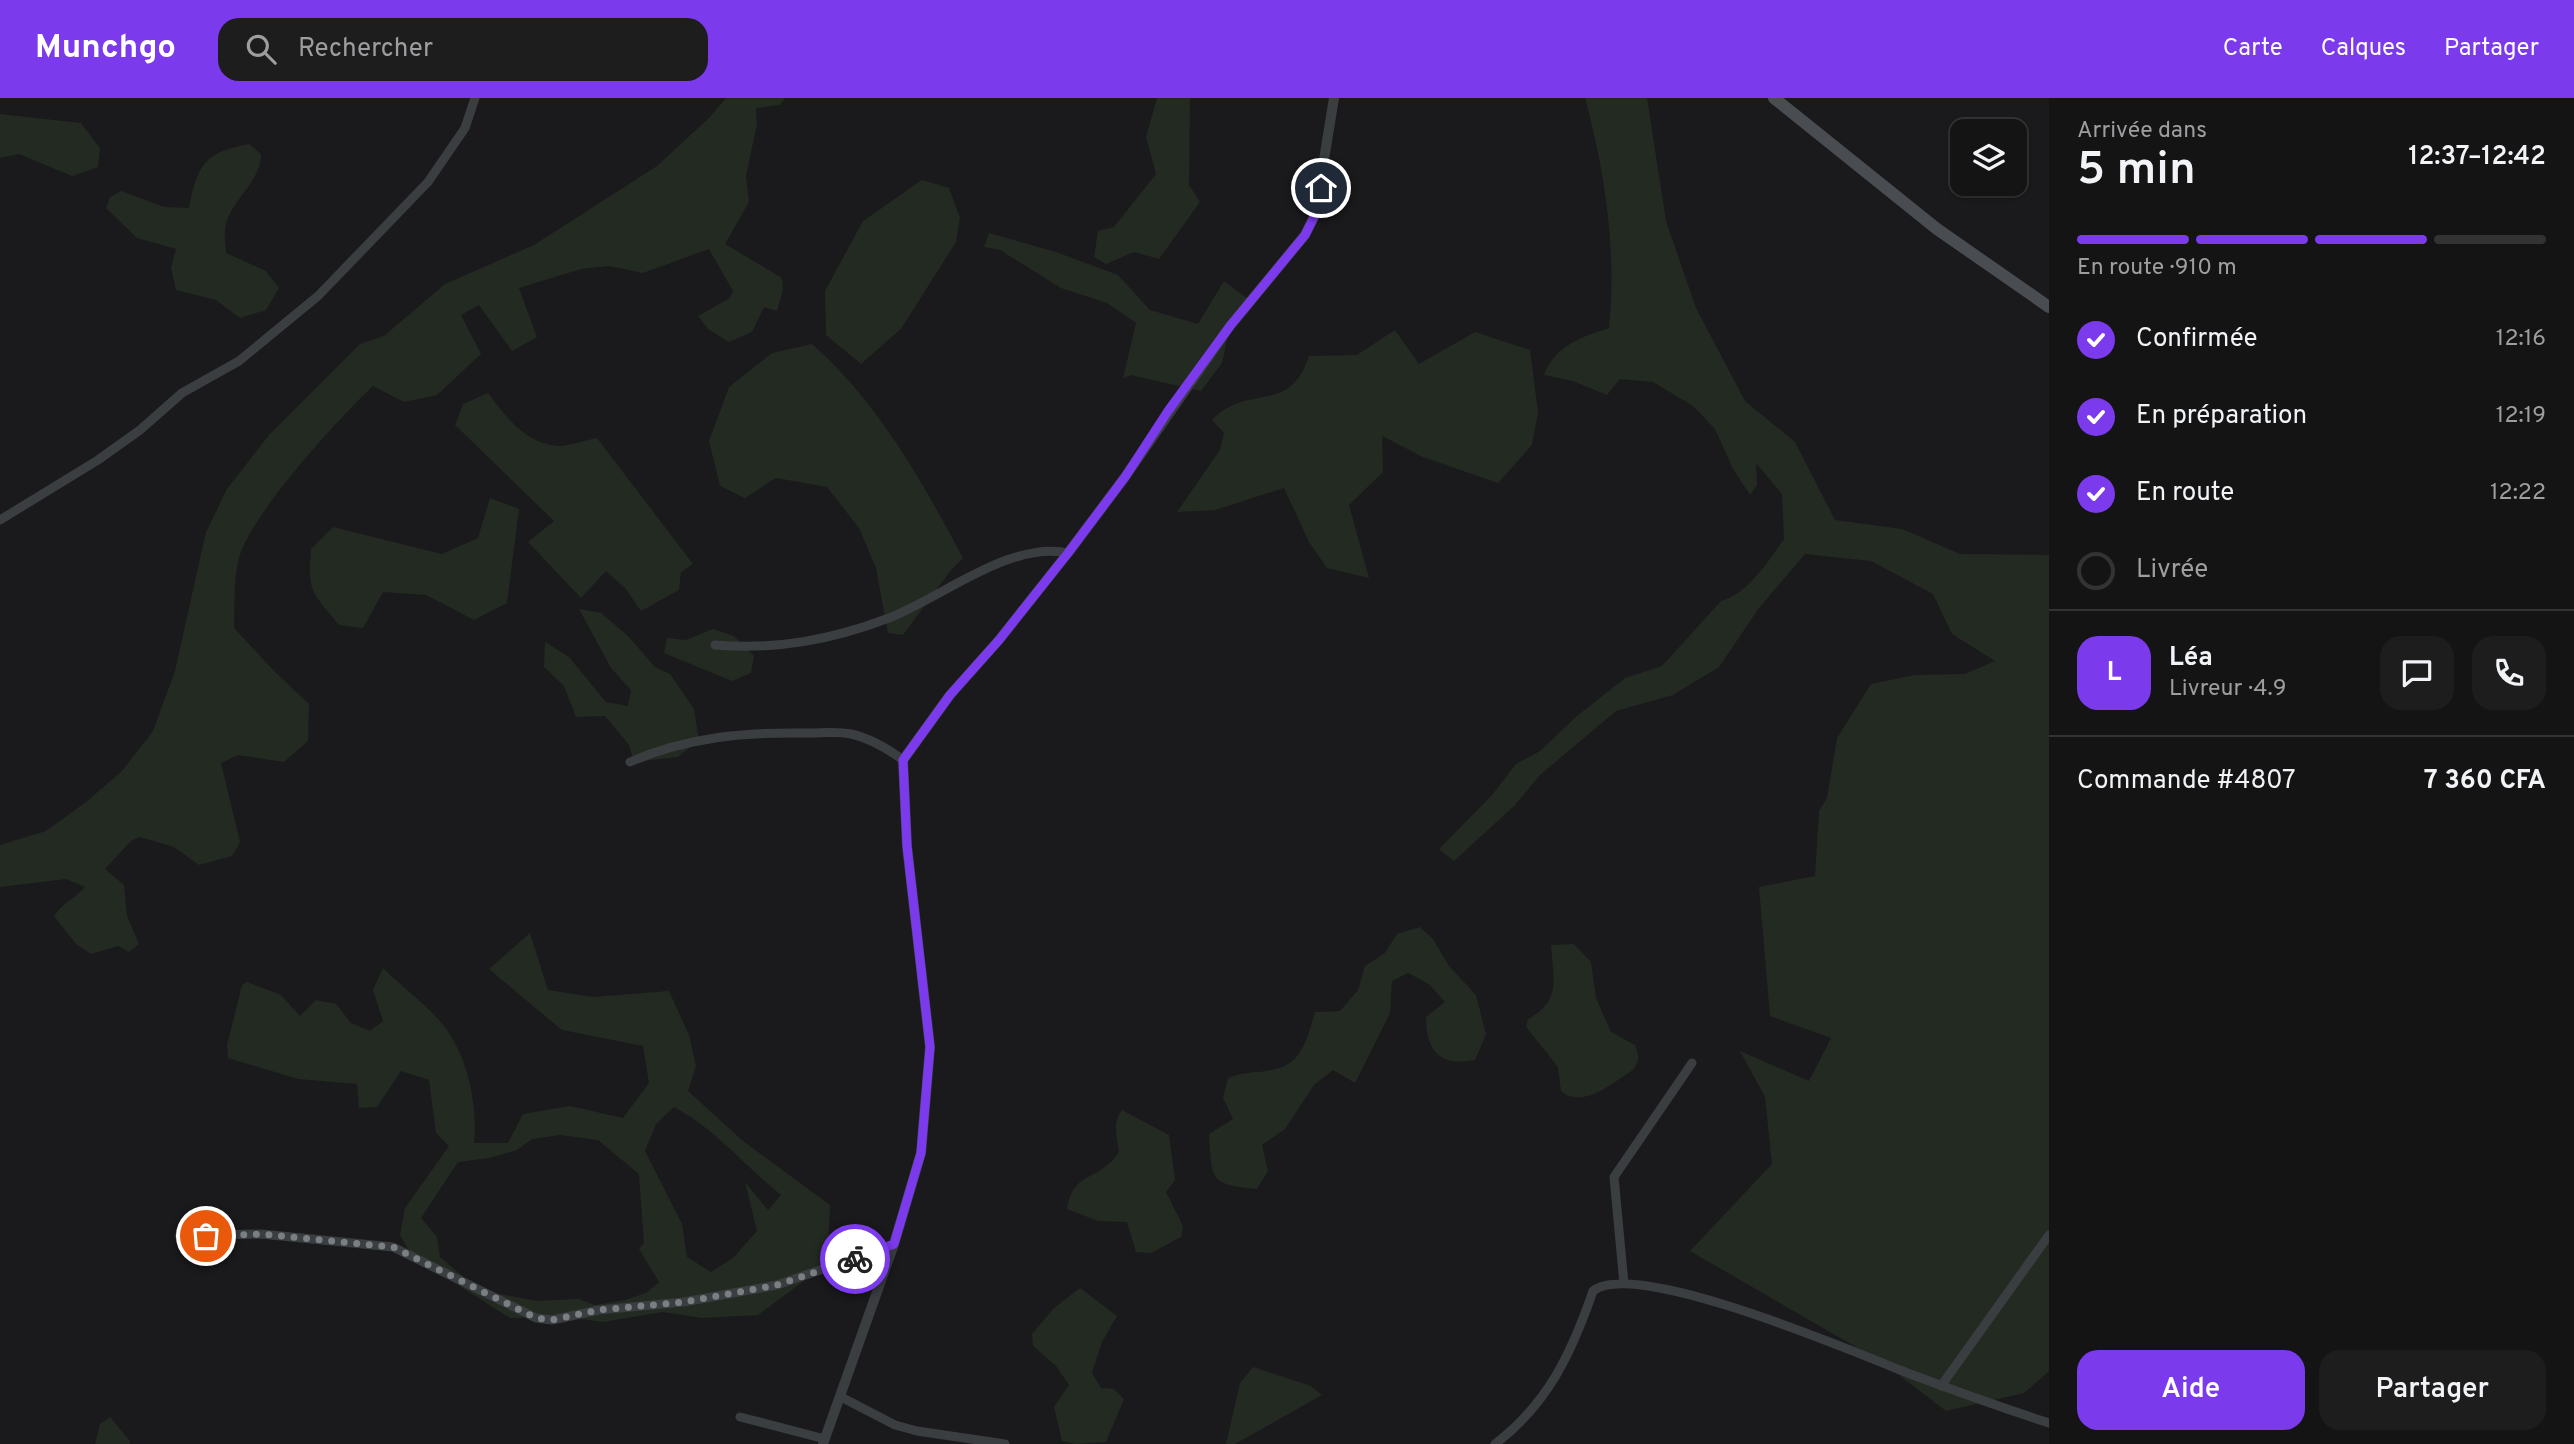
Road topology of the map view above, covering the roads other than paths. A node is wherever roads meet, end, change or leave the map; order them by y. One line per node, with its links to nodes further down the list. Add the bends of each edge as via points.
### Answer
1 (475, 98): 5 (street, via 465,128 428,183 318,296 248,354 182,393 98,460)
2 (1334, 98): 6 (street, via 1315,215 1305,235 1230,326)
3 (1774, 98): 4 (main road, via 1937,229)
4 (2049, 307)
5 (0, 520)
6 (1068, 553): 7 (street, via 1051,549 1023,555 892,617 840,635 760,649); 8 (street, via 950,695)
7 (715, 645)
8 (903, 760): 9 (street, via 850,733 770,732 667,746); 13 (street, via 907,846 930,1047 921,1153)
9 (630, 762)
10 (1692, 1063): 14 (street, via 1614,1177)
11 (2049, 1235): 15 (street)
12 (179, 1236): 13 (street, via 261,1234 393,1247 525,1314 552,1320 777,1285)
13 (894, 1244): 16 (street)
14 (1624, 1284): 15 (street, via 1714,1301); 21 (street, via 1593,1291 1557,1377 1525,1419)
15 (1941, 1385): 18 (street)
16 (841, 1397): 19 (street); 20 (street, via 895,1425)
17 (740, 1417): 19 (street)
18 (2049, 1423)
19 (824, 1442)
20 (1005, 1444)
21 (1495, 1444)

